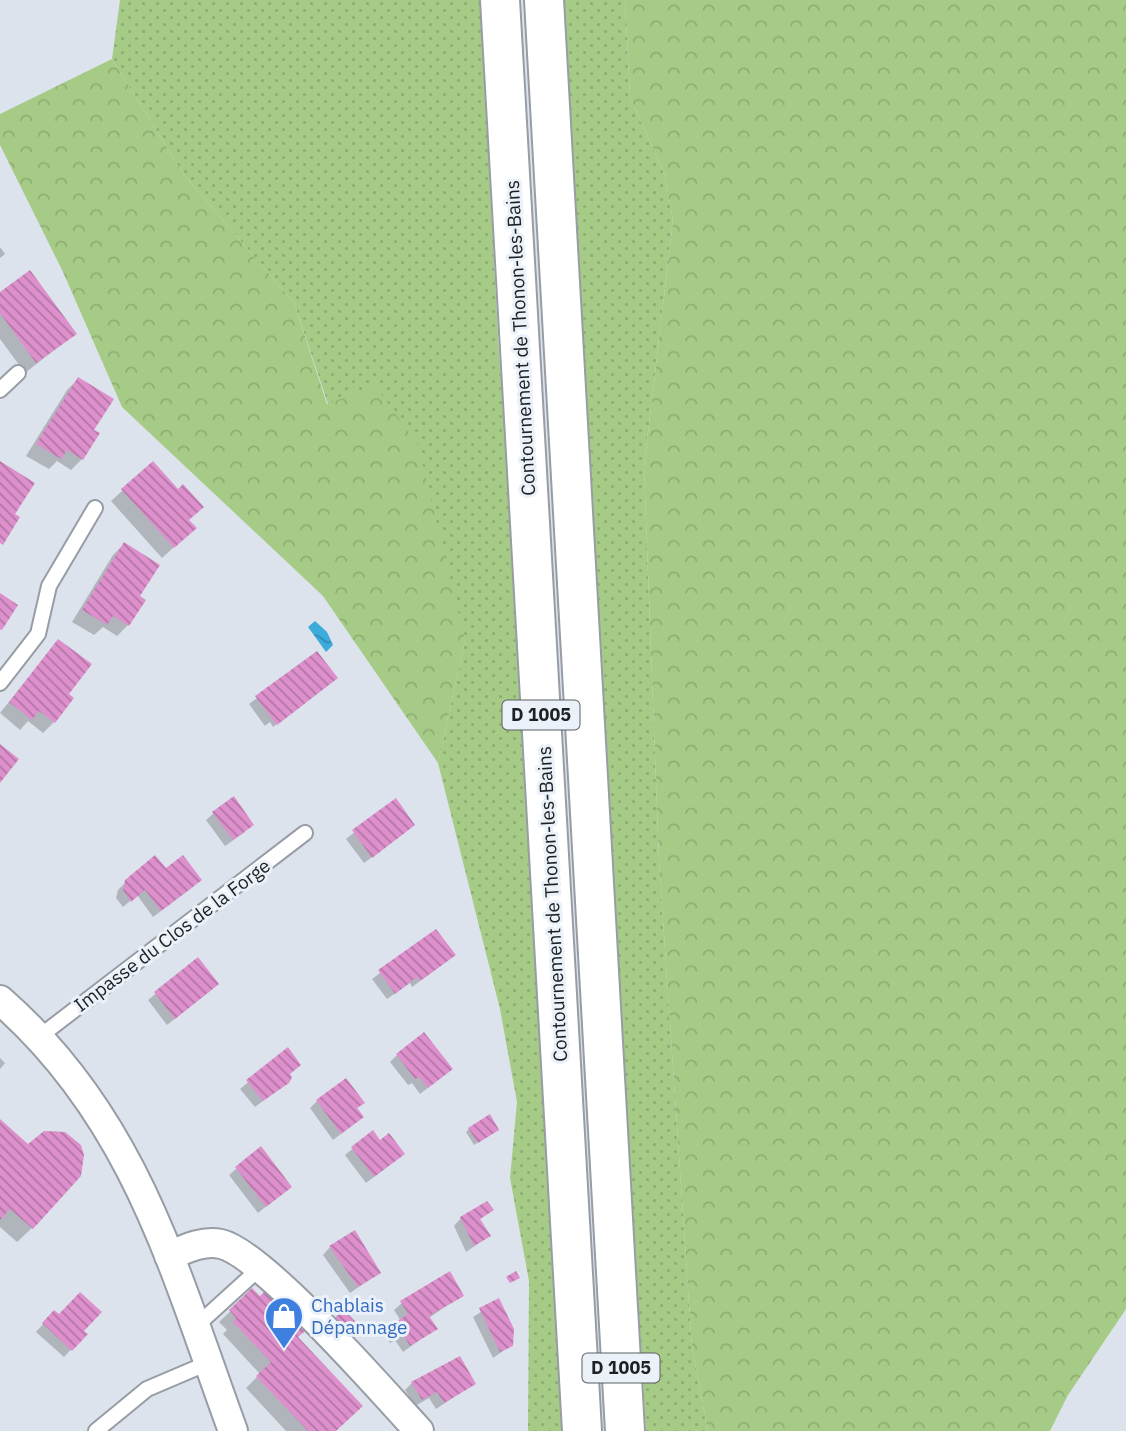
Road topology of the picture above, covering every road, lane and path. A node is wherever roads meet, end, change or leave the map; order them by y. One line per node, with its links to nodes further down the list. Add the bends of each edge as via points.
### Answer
1 (500, 0): 17 (highway, Contournement de Thonon-les-Bains / D 1005)
2 (544, 0): 18 (highway, D 1005)
3 (18, 373): 4 (lane)
4 (0, 390)
5 (96, 508): 6 (lane, via 48,586 42,626)
6 (0, 683)
7 (304, 833): 9 (lane, Impasse du Clos de la Forge)
8 (0, 1000): 9 (street)
9 (39, 1037): 10 (street, via 114,1136 148,1201)
10 (169, 1256): 11 (street, via 201,1244 222,1244); 12 (street)
11 (260, 1268): 12 (lane); 16 (street)
12 (195, 1327): 13 (street)
13 (208, 1363): 14 (lane, via 147,1389); 15 (street)
14 (96, 1431)
15 (233, 1431)
16 (419, 1431)
17 (582, 1431)
18 (625, 1431)

